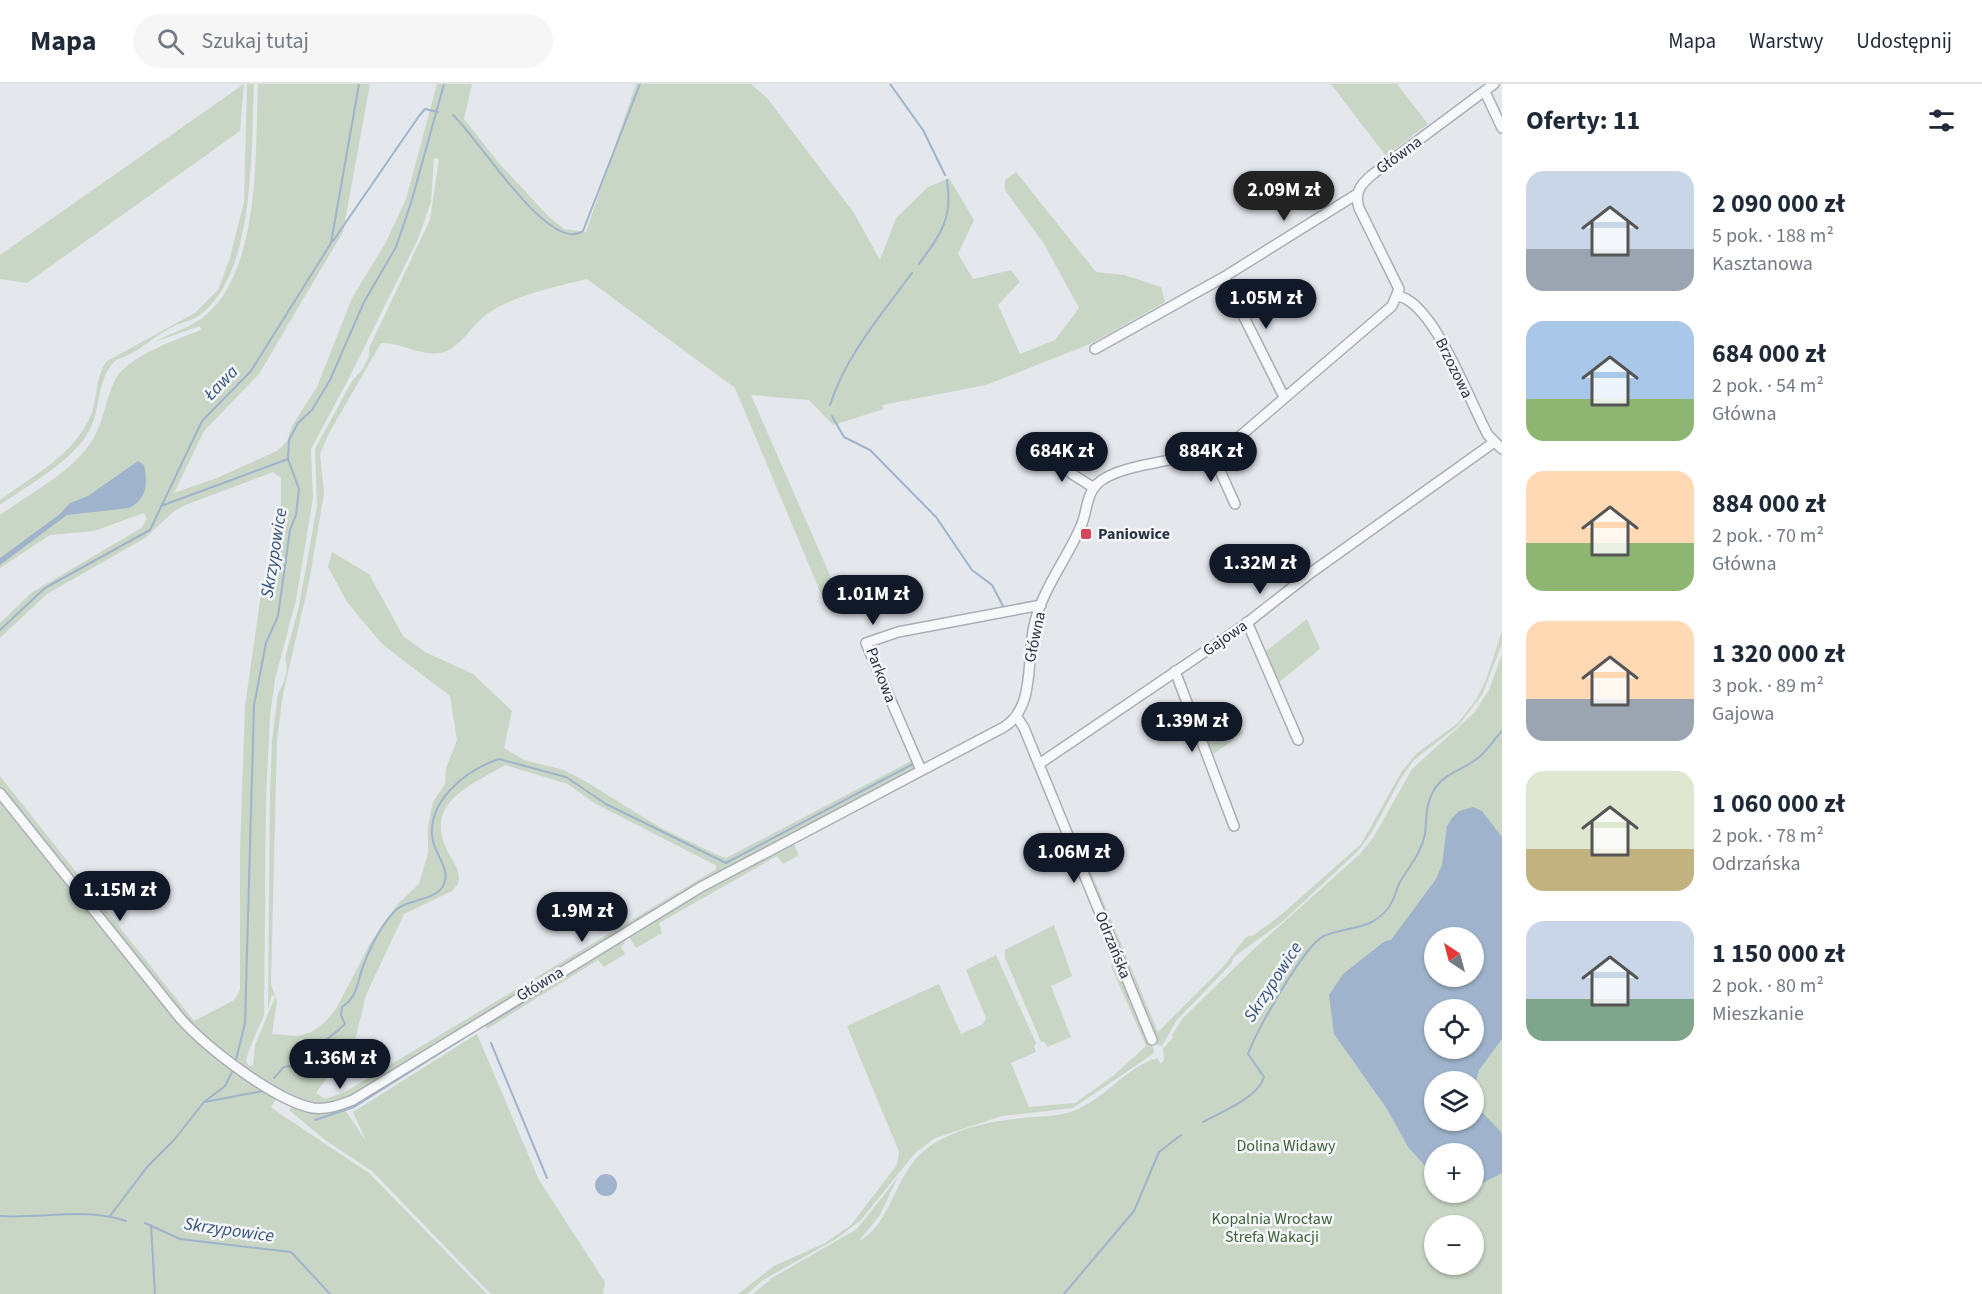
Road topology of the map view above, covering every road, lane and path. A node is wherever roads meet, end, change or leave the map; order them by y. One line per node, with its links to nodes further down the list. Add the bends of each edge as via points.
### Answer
1 (1494, 84): 2 (street, Główna)
2 (1485, 92): 3 (street); 4 (street, Główna, via 1373,174)
3 (1502, 128)
4 (1357, 194): 5 (street, Główna); 6 (street, via 1359,208 1395,278)
5 (1224, 277): 7 (street, Główna); 8 (street)
6 (1398, 296): 8 (street, via 1372,326); 9 (street, Brzozowa, via 1412,300 1430,320)
7 (1095, 349)
8 (1284, 396): 12 (street, via 1232,443)
9 (1493, 442): 10 (street, Brzozowa); 16 (street, Gajowa)
10 (1502, 449)
11 (1055, 450): 13 (street, via 1072,474)
12 (1211, 451): 13 (street, via 1109,476); 14 (street)
13 (1094, 488): 15 (street, Główna, via 1082,524)
14 (1235, 504)
15 (1041, 605): 18 (street, Główna, via 1034,626 1024,702); 21 (street, Parkowa, via 898,632 866,643)
16 (1247, 622): 17 (street, Gajowa); 19 (street)
17 (1175, 671): 20 (street, Gajowa); 23 (street)
18 (1017, 717): 20 (street, Odrzańska); 21 (street, Główna)
19 (1298, 740)
20 (1039, 764): 24 (street, Odrzańska)
21 (921, 770): 22 (street, Główna, via 701,887 353,1100 325,1108 294,1101 207,1046)
22 (0, 793)
23 (1234, 826)
24 (1152, 1040)

